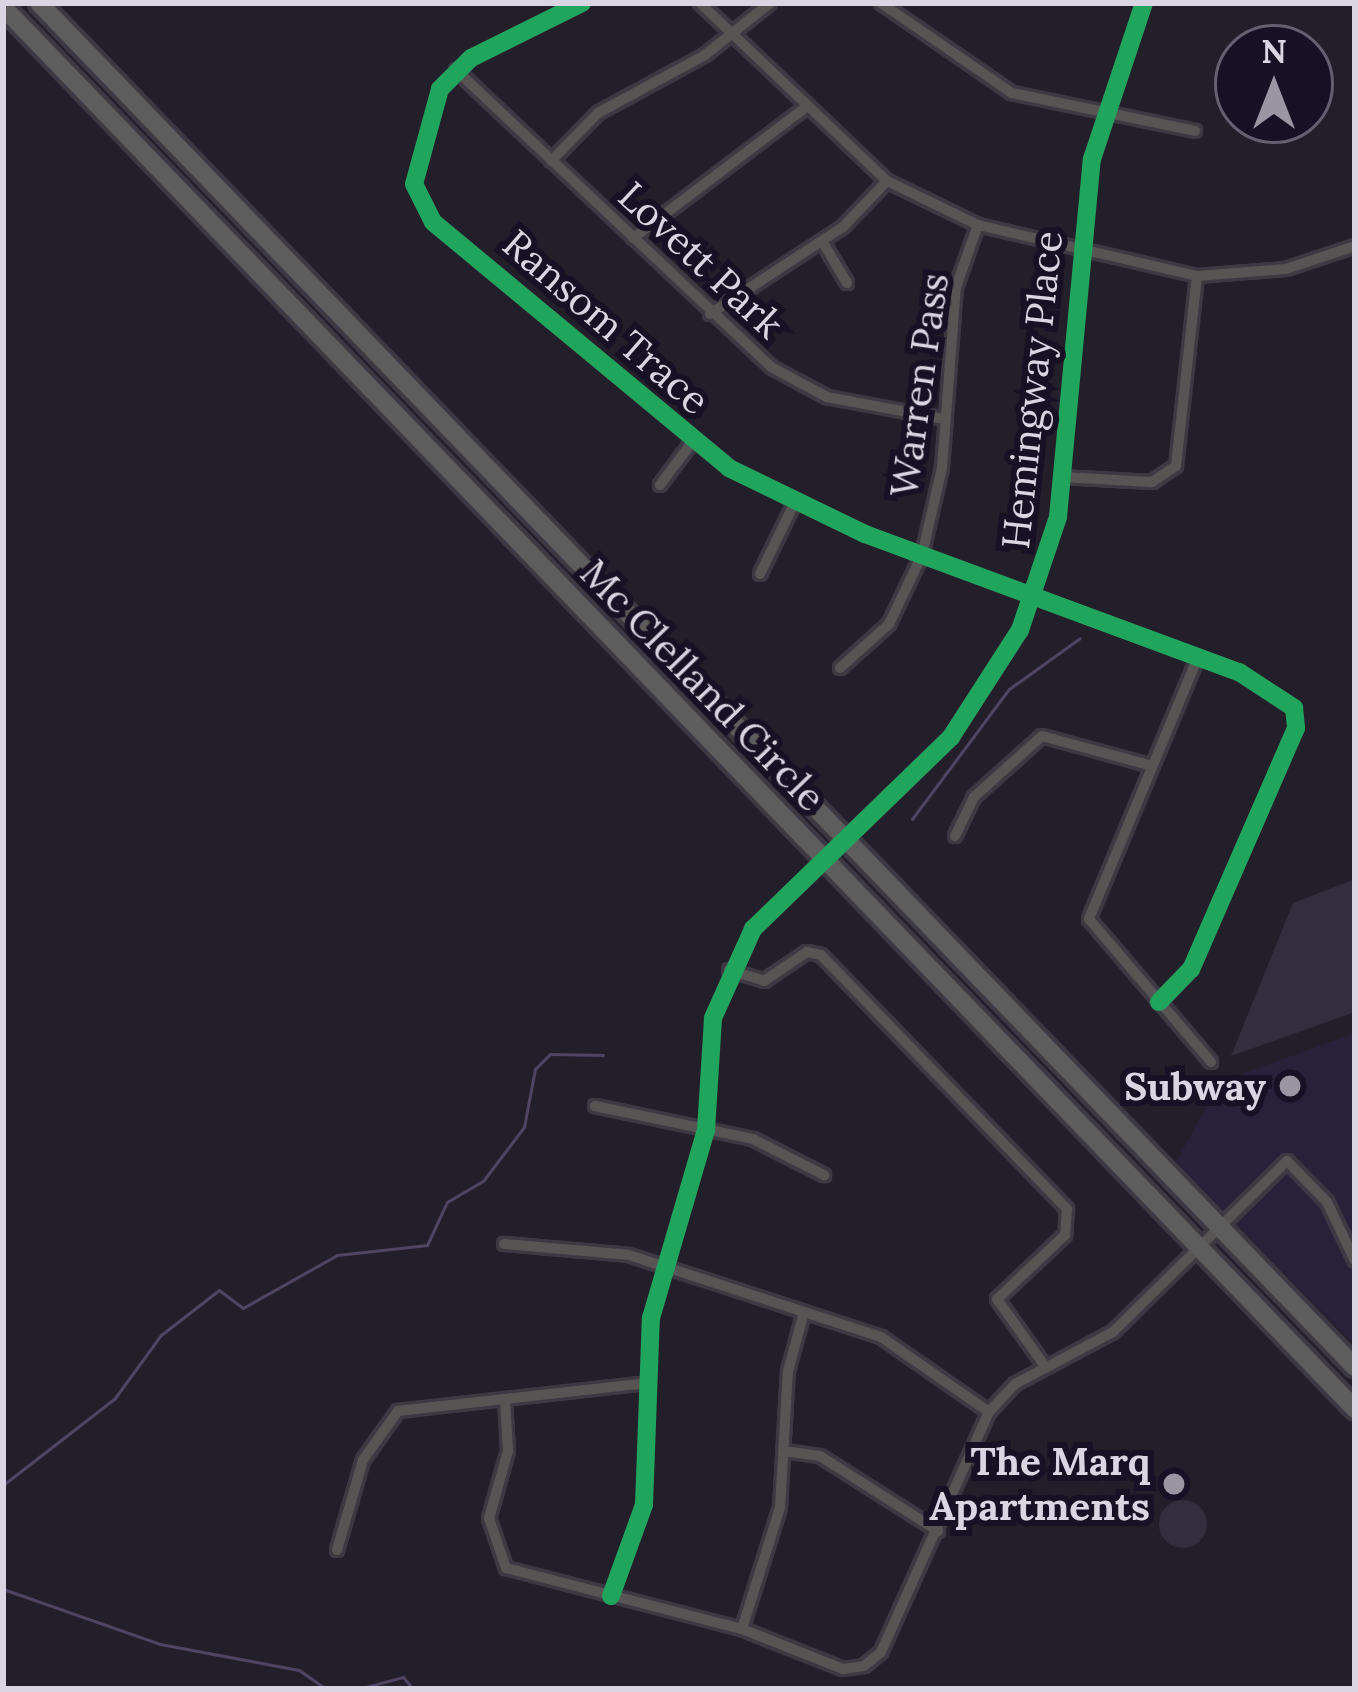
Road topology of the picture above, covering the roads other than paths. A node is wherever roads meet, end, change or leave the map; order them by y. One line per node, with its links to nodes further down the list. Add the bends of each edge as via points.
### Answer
1 (39, 3): 35 (highway, Mc Clelland Circle)
2 (581, 3): 9 (street)
3 (700, 3): 8 (street)
4 (770, 3): 8 (street)
5 (881, 3): 11 (street, via 1012,93)
6 (1144, 3): 11 (street, Hemingway Place)
7 (3, 7): 36 (highway, Mc Clelland Circle)
8 (734, 33): 10 (street); 13 (street, via 598,112)
9 (456, 70): 13 (street, Lovett Park); 24 (street, Ransom Trace, via 417,151 420,201)
10 (805, 108): 14 (street); 16 (street)
11 (1104, 113): 12 (street); 19 (street, Hemingway Place)
12 (1195, 131)
13 (551, 160): 16 (street, Lovett Park)
14 (887, 181): 15 (street); 17 (street)
15 (978, 225): 19 (street); 23 (street, Warren Pass, via 956,287)
16 (633, 238): 22 (street, Lovett Park)
17 (822, 241): 21 (street); 22 (street)
18 (1355, 246): 20 (street, via 1286,269)
19 (1080, 254): 20 (street); 25 (street, Hemingway Place)
20 (1197, 276): 25 (street, via 1176,466 1152,482)
21 (847, 283)
22 (710, 314): 23 (street, Lovett Park, via 827,397)
23 (945, 419): 28 (street, Warren Pass)
24 (692, 442): 26 (street); 27 (street, Ransom Trace)
25 (1061, 477): 30 (street, Hemingway Place)
26 (660, 485)
27 (794, 505): 28 (street, Ransom Trace); 29 (street)
28 (922, 555): 30 (street, Ransom Trace); 32 (street, Warren Pass, via 889,624)
29 (760, 574)
30 (1034, 597): 31 (street, Ransom Trace); 35 (street, Hemingway Place, via 952,737)
31 (1198, 657): 33 (street); 38 (street, Ransom Trace, via 1288,698 1296,728 1191,969)
32 (840, 668)
33 (1149, 765): 34 (street, via 1042,736 974,797); 38 (street, via 1089,919)
34 (955, 836)
35 (845, 838): 36 (street, Hemingway Place); 43 (highway, Mc Clelland Circle)
36 (823, 857): 37 (street, Hemingway Place); 45 (highway, Mc Clelland Circle)
37 (729, 970): 41 (street, via 713,1018); 49 (street, via 764,981 807,952 821,955 1067,1209 1065,1235 997,1300)
38 (1159, 1002): 39 (street)
39 (1211, 1062)
40 (595, 1106): 41 (street)
41 (706, 1130): 42 (street); 47 (street)
42 (824, 1175)
43 (1220, 1227): 45 (street); 46 (street, via 1287,1161 1328,1202); 50 (highway, Mc Clelland Circle)
44 (504, 1244): 47 (street)
45 (1199, 1247): 49 (street, via 1113,1331); 53 (highway, Mc Clelland Circle)
46 (1355, 1261)
47 (667, 1265): 48 (street); 51 (street)
48 (804, 1312): 54 (street, via 881,1337); 55 (street)
49 (1044, 1365): 54 (street)
50 (1355, 1367)
51 (648, 1383): 52 (street); 58 (street, via 644,1505)
52 (505, 1400): 57 (street, via 398,1411 376,1430 338,1516); 58 (street, via 491,1545 527,1576)
53 (1355, 1409)
54 (989, 1412): 56 (street)
55 (784, 1451): 56 (street, via 820,1456); 59 (street, via 780,1508)
56 (938, 1531): 59 (street, via 881,1652 842,1669)
57 (337, 1550)
58 (611, 1596): 59 (street)
59 (742, 1629)

